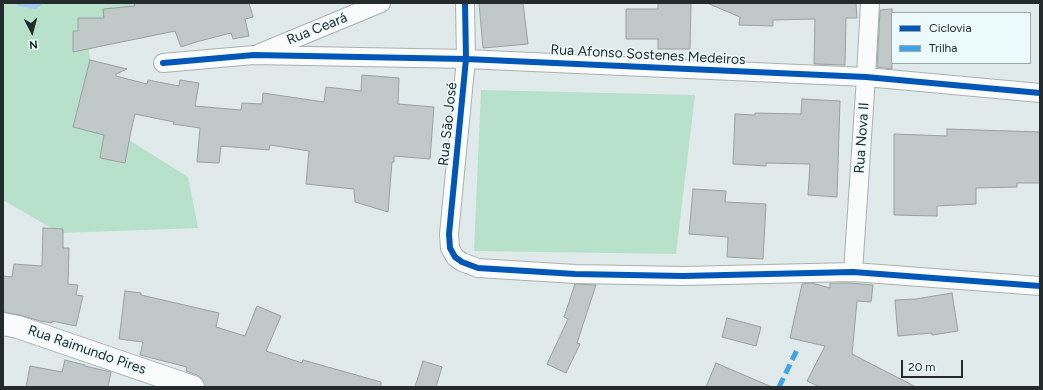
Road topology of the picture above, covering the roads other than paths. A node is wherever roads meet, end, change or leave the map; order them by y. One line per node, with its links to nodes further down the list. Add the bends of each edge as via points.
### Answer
1 (381, 3): 4 (street, Rua Ceará)
2 (465, 3): 5 (street, Rua São José)
3 (870, 3): 7 (street, Rua Nova II)
4 (254, 55): 5 (street, Rua Afonso Sostenes Medeiros); 6 (street)
5 (466, 59): 7 (street, Rua Afonso Sostenes Medeiros); 9 (street, Rua São José, via 449,234 450,248 455,257 462,262 478,268 574,274 683,276)
6 (163, 63)
7 (866, 77): 8 (street, Rua Afonso Sostenes Medeiros); 9 (street, Rua Nova II)
8 (1040, 93)
9 (853, 272): 10 (street)
10 (1040, 286)
11 (3, 324): 12 (street, Rua Raimundo Pires)
12 (193, 387)

